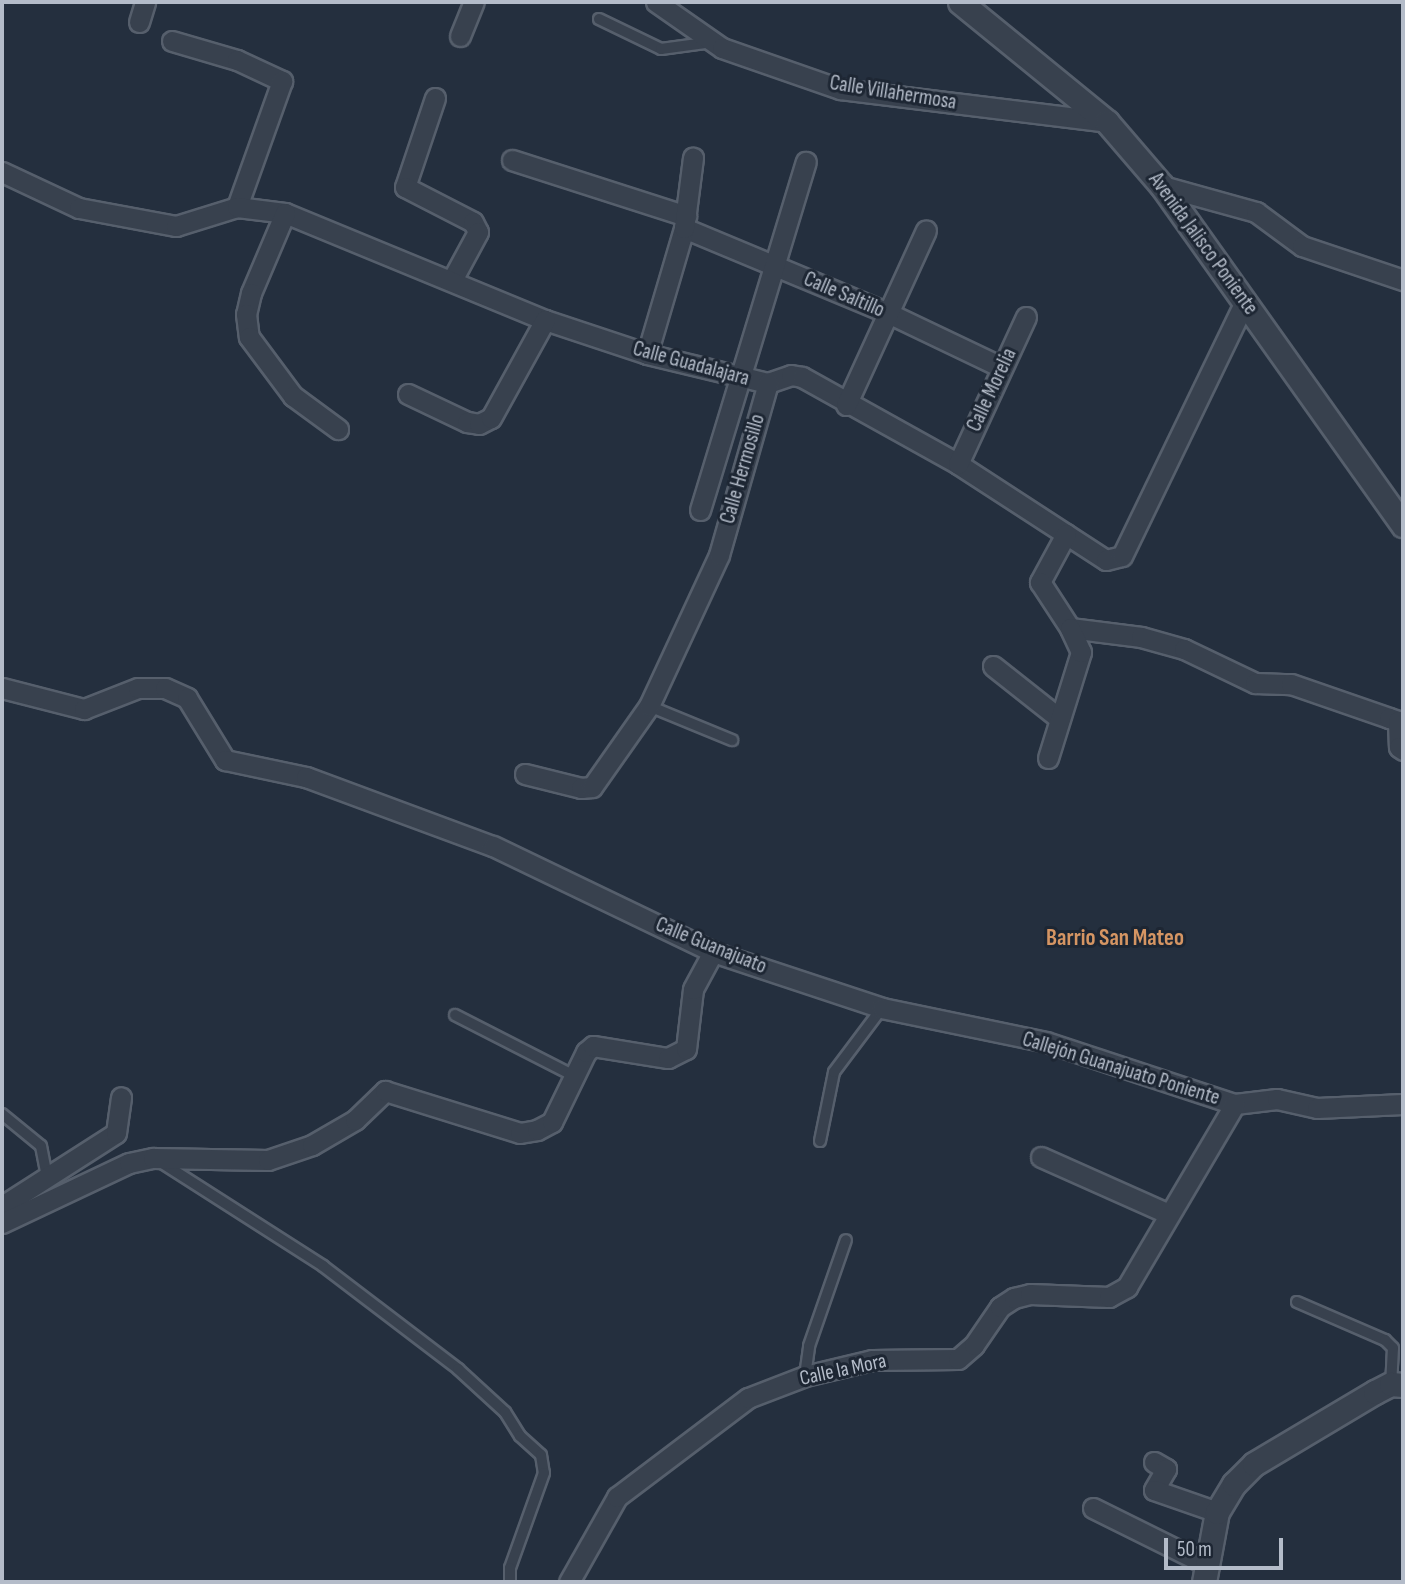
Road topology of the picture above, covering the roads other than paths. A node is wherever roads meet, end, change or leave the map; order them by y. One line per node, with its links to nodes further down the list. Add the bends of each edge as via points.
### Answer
1 (145, 2): 6 (street)
2 (474, 2): 7 (street)
3 (656, 2): 9 (street, Calle Villahermosa)
4 (960, 2): 11 (street, Avenida Jalisco Poniente)
5 (599, 19): 9 (lane, via 661,49)
6 (139, 22)
7 (460, 36)
8 (172, 41): 17 (street, via 282,81)
9 (713, 42): 11 (street, Calle Villahermosa, via 840,89)
10 (435, 98): 22 (street, via 405,187 473,222 478,232)
11 (1107, 122): 16 (street, Avenida Jalisco Poniente)
12 (693, 158): 19 (street)
13 (512, 160): 19 (street, Calle Saltillo)
14 (806, 162): 21 (street)
15 (2, 172): 17 (street, Calle Guadalajara, via 79,208 176,226)
16 (1162, 186): 23 (street, via 1256,212 1302,246); 24 (street, Avenida Jalisco Poniente)
17 (237, 207): 18 (street, Calle Guadalajara)
18 (285, 213): 22 (street, Calle Guadalajara); 34 (street, via 251,293 246,314 249,337 293,396)
19 (685, 222): 21 (street, Calle Saltillo); 28 (street)
20 (926, 230): 25 (street)
21 (773, 265): 25 (street, Calle Saltillo); 30 (street)
22 (452, 280): 27 (street, Calle Guadalajara)
23 (1403, 280)
24 (1245, 301): 37 (street, Avenida Jalisco Poniente); 38 (street, Calle Guadalajara, via 1122,556 1106,560)
25 (888, 313): 29 (street, Calle Saltillo); 33 (street)
26 (1026, 317): 29 (street, Calle Morelia)
27 (545, 320): 28 (street, Calle Guadalajara); 32 (street, via 491,418 479,424 467,422)
28 (647, 354): 30 (street, Calle Guadalajara)
29 (1001, 367): 35 (street, Calle Morelia)
30 (740, 379): 31 (street, Calle Guadalajara); 36 (street)
31 (768, 383): 33 (street, Calle Guadalajara, via 791,375 803,377); 42 (street, Calle Hermosillo, via 719,555)
32 (408, 394)
33 (846, 405): 35 (street, Calle Guadalajara)
34 (338, 429)
35 (958, 464): 38 (street, Calle Guadalajara)
36 (700, 510)
37 (1403, 525)
38 (1066, 534): 39 (street, via 1040,582)
39 (1070, 628): 43 (street, via 1081,652); 45 (street, via 1141,637 1184,649 1255,682 1291,684 1389,718 1398,722)
40 (993, 666): 43 (street)
41 (2, 688): 48 (street, Calle Guanajuato, via 84,709 138,688 165,688 187,698 225,760 306,777 494,846)
42 (649, 706): 44 (lane); 47 (street, Calle Hermosillo, via 592,787)
43 (1060, 719): 46 (street)
44 (732, 740)
45 (1403, 750)
46 (1048, 758)
47 (525, 774)
48 (713, 952): 49 (street, Calle Guanajuato); 51 (street, via 693,989 686,1049 668,1058 602,1044 586,1052)
49 (882, 1008): 53 (street, Callejón Guanajuato Poniente, via 1046,1042); 56 (lane, via 834,1072)
50 (455, 1015): 51 (lane)
51 (574, 1076): 58 (street, via 552,1122 537,1130 520,1133 389,1091 312,1145 268,1160)
52 (121, 1097): 59 (street, via 116,1133)
53 (1235, 1104): 54 (street, Callejón Guanajuato Poniente, via 1277,1100 1317,1108); 61 (street, Calle la Mora)
54 (1403, 1104)
55 (2, 1114): 59 (lane, via 41,1146)
56 (820, 1141)
57 (1041, 1157): 61 (street)
58 (153, 1158): 62 (street, via 116,1168); 71 (lane, via 323,1266 505,1412 520,1436 541,1455 544,1472 510,1568)
59 (47, 1178): 60 (street)
60 (2, 1206)
61 (1169, 1214): 65 (street, Calle la Mora, via 1138,1273 1109,1297 1030,1294 1000,1307 974,1345 958,1359 887,1358)
62 (2, 1223)
63 (846, 1240): 65 (lane, via 810,1346)
64 (1297, 1302): 66 (lane, via 1385,1340 1393,1348)
65 (805, 1376): 72 (street, Calle la Mora, via 748,1398 634,1480 602,1519)
66 (1397, 1384): 69 (street, via 1254,1464)
67 (1154, 1462): 69 (street, via 1166,1469 1154,1490)
68 (1093, 1508): 70 (street)
69 (1217, 1512): 70 (street)
70 (1205, 1573)
71 (510, 1582)
72 (569, 1582)

